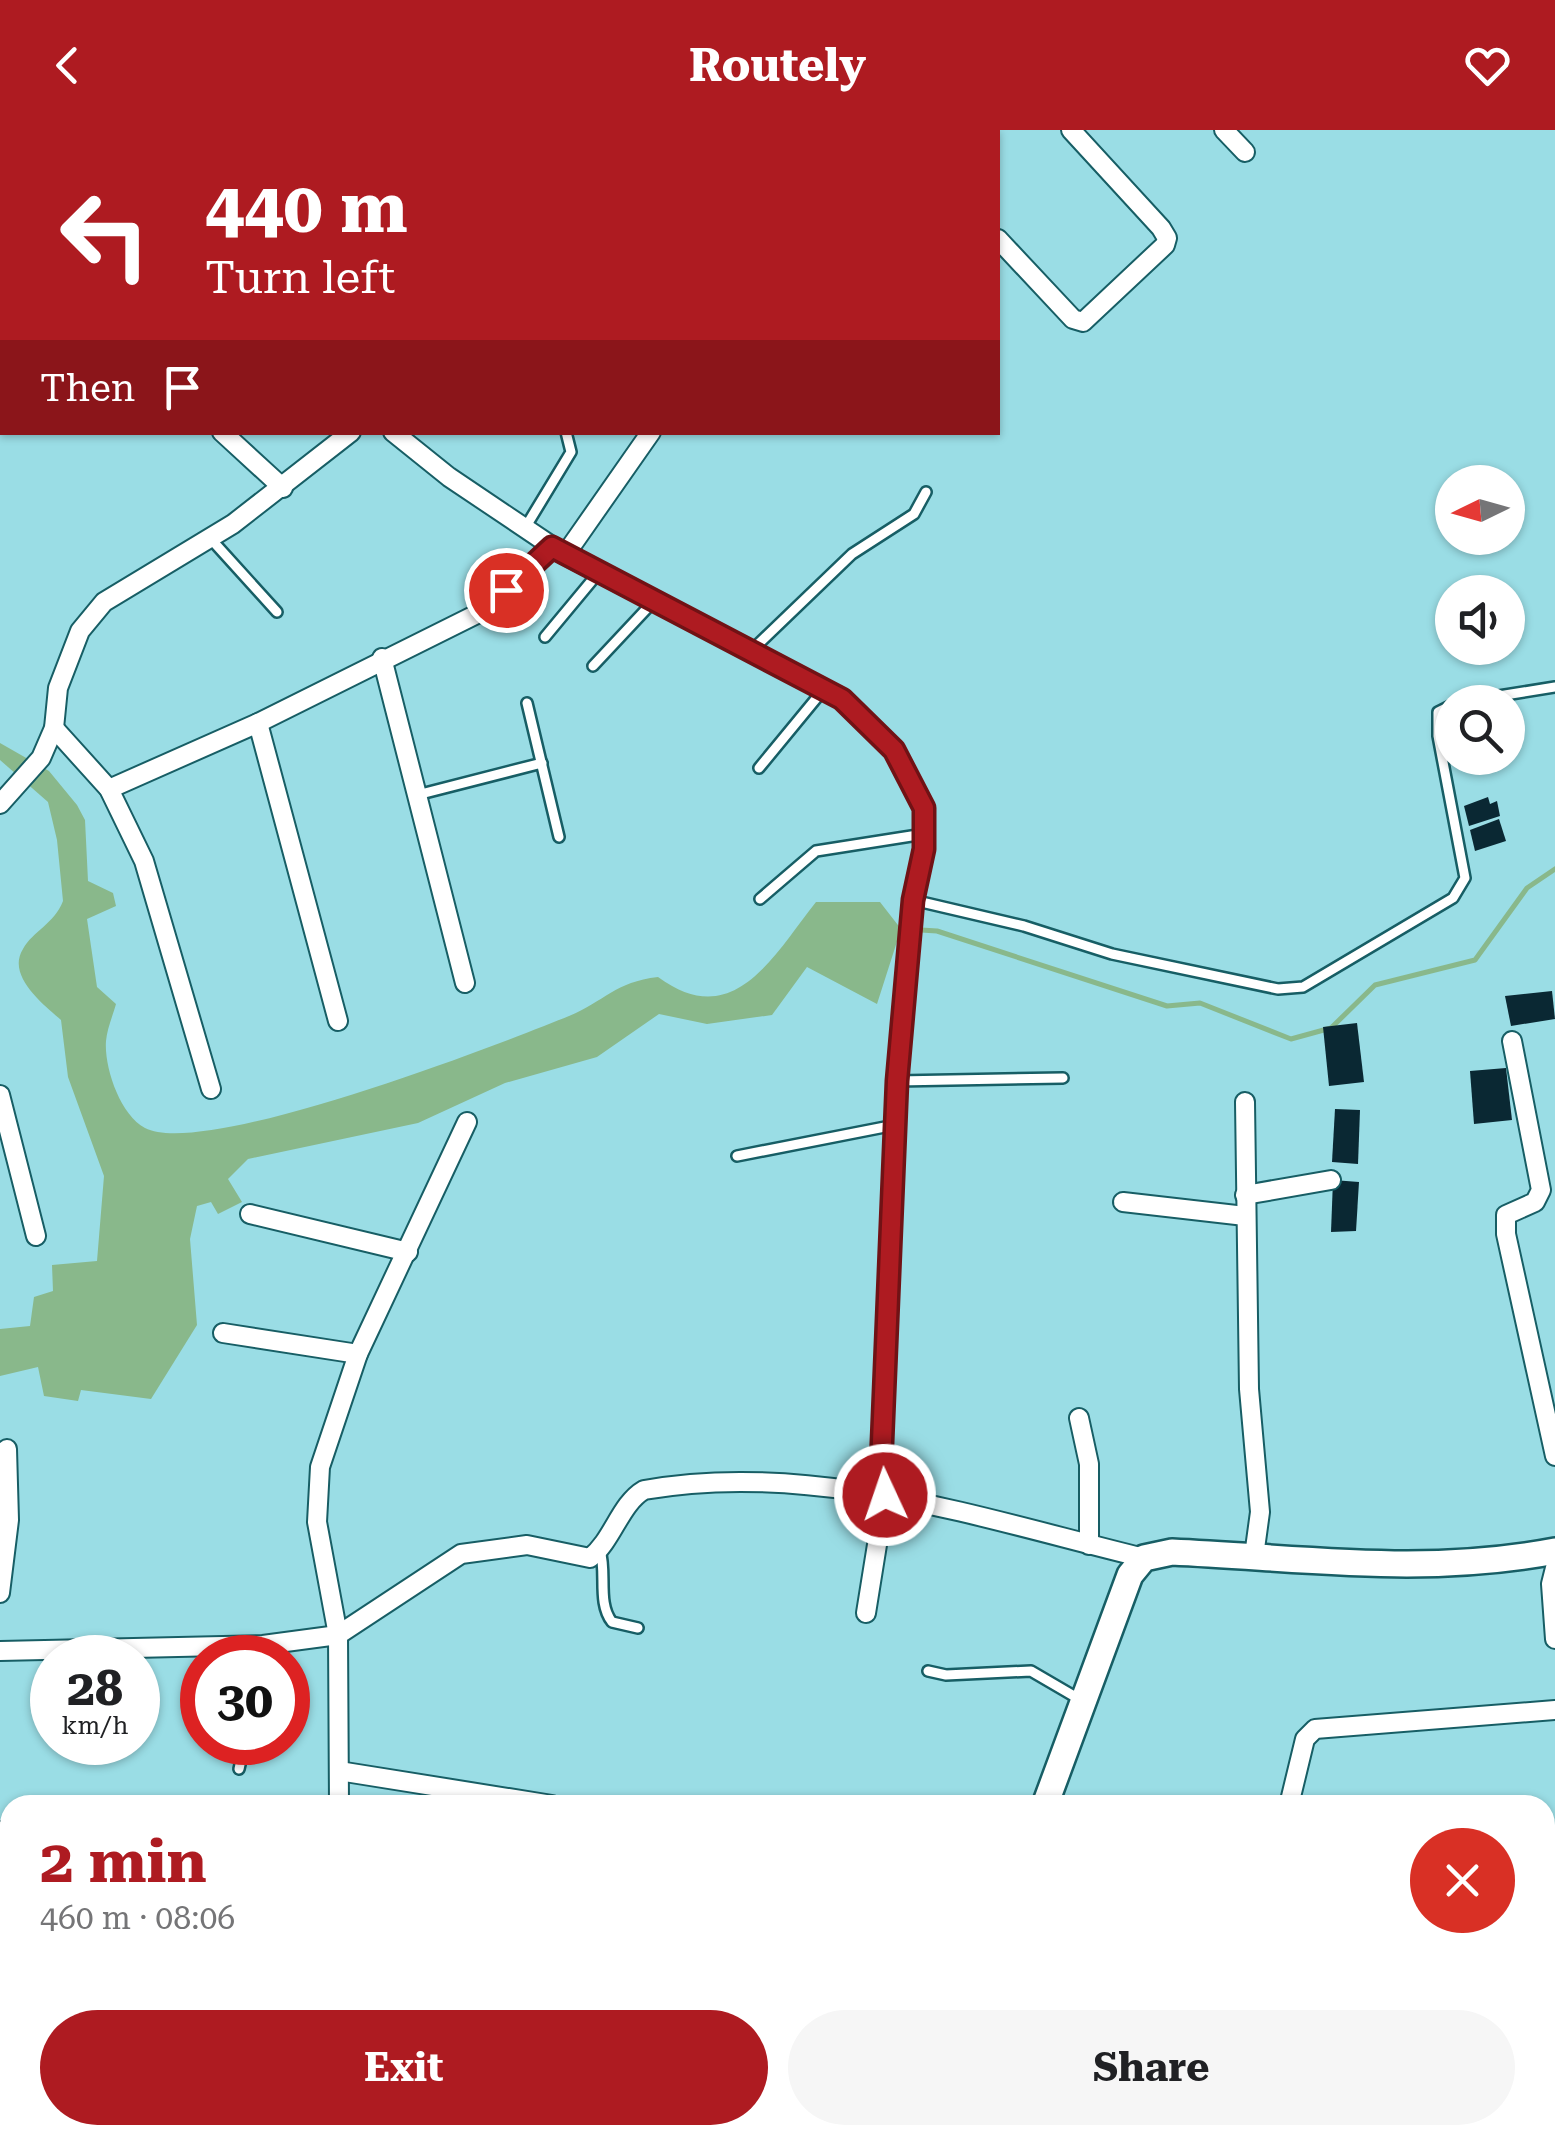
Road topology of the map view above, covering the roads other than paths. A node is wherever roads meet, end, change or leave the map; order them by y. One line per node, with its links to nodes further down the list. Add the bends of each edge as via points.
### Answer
1 (1071, 130): 4 (street, via 1161,228 1165,245 1084,322)
2 (1224, 130): 3 (street)
3 (1245, 152)
4 (1000, 242)
5 (225, 435): 10 (street)
6 (346, 435): 10 (street)
7 (398, 435): 12 (street)
8 (567, 435): 12 (lane, via 571,452)
9 (649, 435): 14 (street)
10 (282, 488): 13 (street)
11 (926, 492): 19 (lane, via 914,514 852,554)
12 (525, 528): 14 (street)
13 (210, 538): 17 (lane); 27 (street, via 104,602 92,616 58,688)
14 (558, 551): 15 (street); 20 (street, via 483,611)
15 (599, 572): 16 (street); 18 (lane)
16 (654, 601): 19 (street); 21 (lane)
17 (277, 612)
18 (544, 637)
19 (752, 651): 23 (street)
20 (382, 658): 26 (street); 32 (street)
21 (593, 666)
22 (1555, 688): 24 (lane)
23 (824, 690): 29 (lane); 34 (street, via 894,750 924,808)
24 (1525, 692)
25 (527, 704): 28 (lane)
26 (258, 723): 31 (street); 39 (street)
27 (54, 728): 31 (street); 33 (street, via 41,758)
28 (542, 763): 32 (lane); 35 (lane)
29 (759, 768)
30 (1445, 775): 37 (lane, via 1465,878 1453,898 1303,987 1278,990 1112,954)
31 (108, 788): 43 (street, via 144,861)
32 (417, 795): 38 (street)
33 (0, 804)
34 (924, 834): 36 (lane, via 816,851); 37 (street)
35 (560, 838)
36 (760, 899)
37 (913, 900): 42 (street)
38 (466, 984)
39 (338, 1021)
40 (1512, 1041): 61 (street, via 1541,1190 1535,1202 1506,1214 1506,1234)
41 (1063, 1078): 42 (lane)
42 (897, 1081): 47 (street)
43 (211, 1088)
44 (0, 1095): 48 (street)
45 (1245, 1102): 51 (street)
46 (467, 1122): 56 (street)
47 (895, 1125): 49 (lane); 62 (street)
48 (6, 1130): 55 (street)
49 (737, 1156)
50 (1331, 1180): 51 (street)
51 (1245, 1194): 54 (street)
52 (1124, 1202): 54 (street)
53 (250, 1214): 56 (street)
54 (1244, 1216): 66 (street, via 1260,1512)
55 (36, 1236)
56 (408, 1252): 58 (street)
57 (223, 1334): 58 (street)
58 (358, 1354): 72 (street, via 320,1467 317,1522)
59 (1079, 1418): 63 (street, via 1088,1464)
60 (7, 1449): 69 (street, via 9,1520)
61 (1555, 1456)
62 (885, 1495): 63 (street); 64 (street, via 735,1481 644,1490 632,1497); 70 (street)
63 (1089, 1545): 67 (street)
64 (600, 1550): 71 (lane, via 606,1614); 72 (street, via 579,1560 528,1545 461,1554)
65 (1555, 1551): 66 (street, via 1485,1564 1391,1566)
66 (1254, 1556): 67 (street, via 1172,1552)
67 (1144, 1558): 78 (street, via 1130,1575)
68 (1555, 1568): 73 (street)
69 (0, 1594)
70 (866, 1613)
71 (638, 1628)
72 (338, 1635): 74 (street); 82 (street)
73 (1555, 1639)
74 (310, 1641)
75 (0, 1651): 76 (street)
76 (30, 1651)
77 (928, 1671): 78 (lane, via 1032,1671)
78 (1081, 1700): 85 (street)
79 (1555, 1710): 86 (street, via 1315,1728)
80 (240, 1765): 81 (lane)
81 (239, 1770)
82 (339, 1771): 83 (street); 84 (street)
83 (339, 1795)
84 (489, 1795)
85 (1048, 1795)
86 (1292, 1795)

